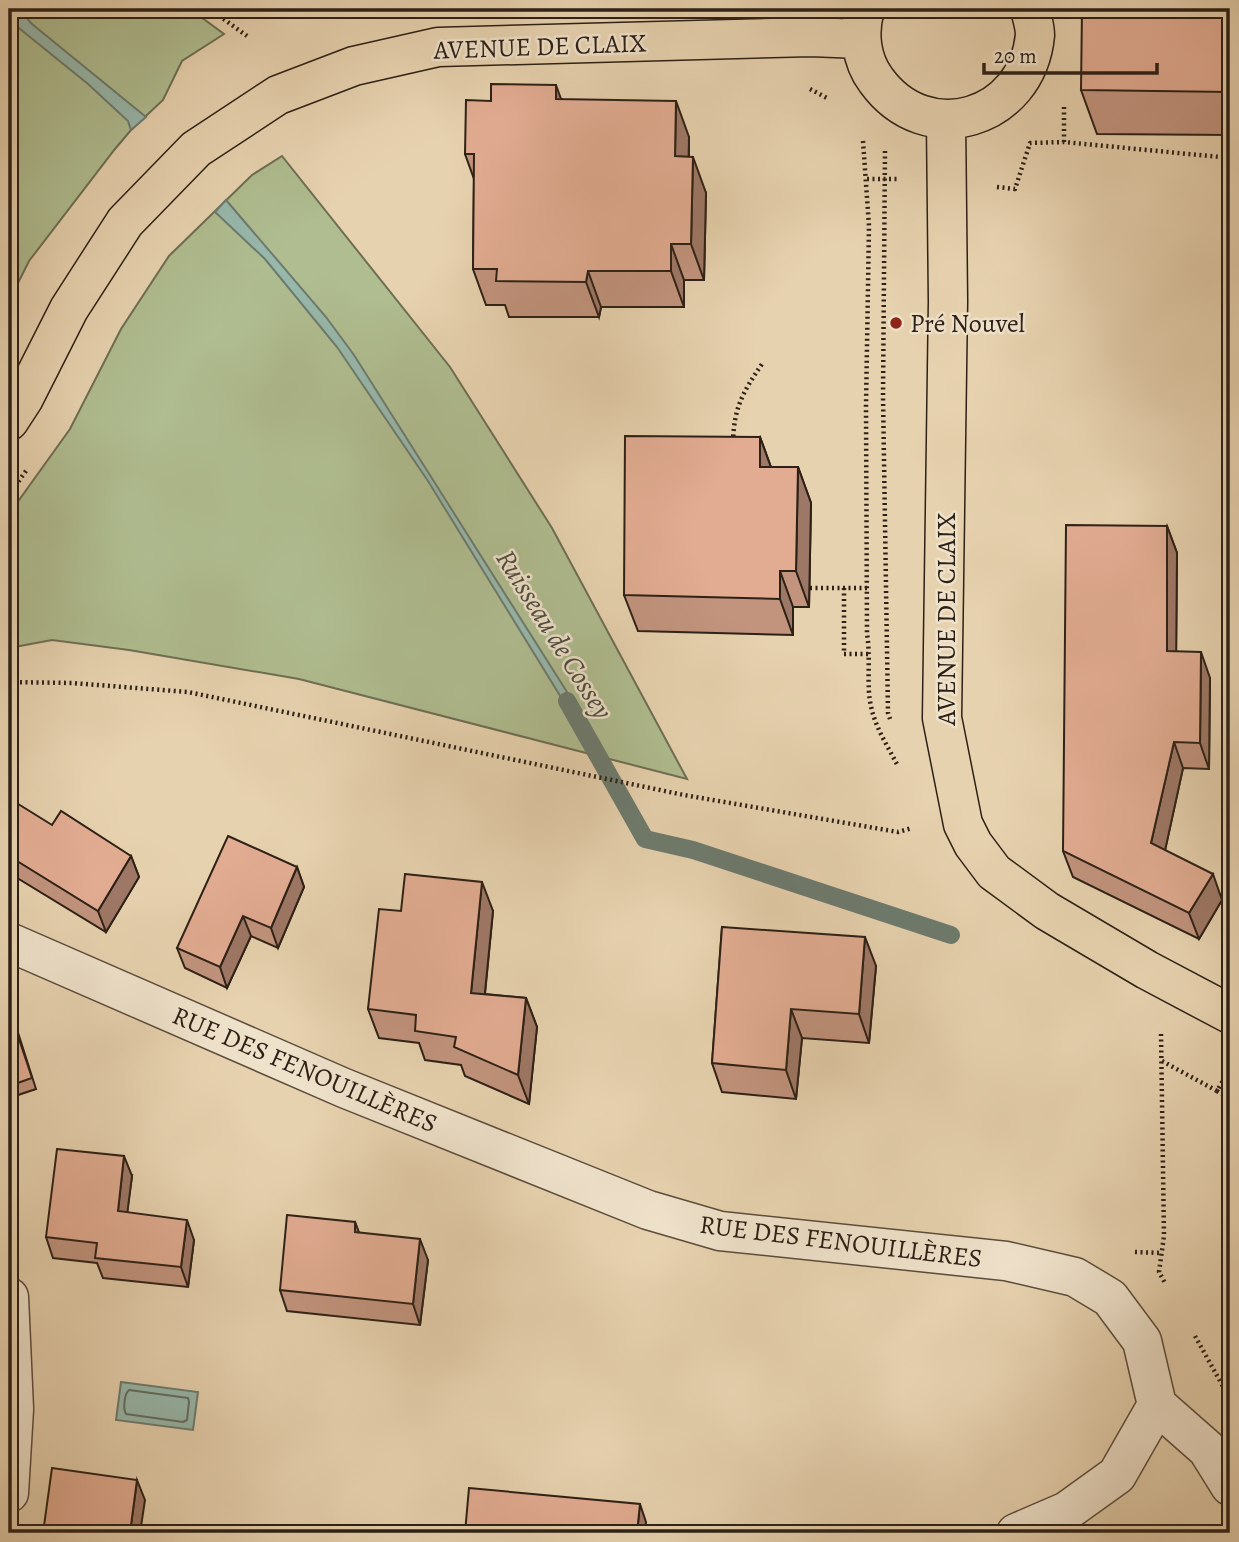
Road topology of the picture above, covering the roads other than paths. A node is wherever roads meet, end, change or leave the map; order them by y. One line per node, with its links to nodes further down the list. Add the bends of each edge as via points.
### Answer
1 (1030, 9): 3 (main road, AVENUE DE CLAIX, via 1035,33 1028,67 1009,95 980,114)
2 (863, 24): 3 (main road, AVENUE DE CLAIX, via 869,70 887,96 915,114); 4 (main road, AVENUE DE CLAIX, via 811,37 438,47 354,66 278,95 196,149 125,222 69,309)
3 (946, 121): 6 (main road, AVENUE DE CLAIX, via 942,718 963,824 994,872 1046,911)
4 (9, 421)
5 (9, 942): 8 (street, RUE DES FENOUILLÈRES, via 344,1088 648,1210 720,1231 1006,1261 1075,1277 1110,1298 1142,1341)
6 (1230, 1014)
7 (9, 1297): 10 (street, via 14,1409)
8 (1157, 1405): 9 (street, via 1207,1449); 11 (street, via 1117,1475 1067,1511)
9 (1230, 1486)
10 (9, 1493)
11 (1016, 1533)

